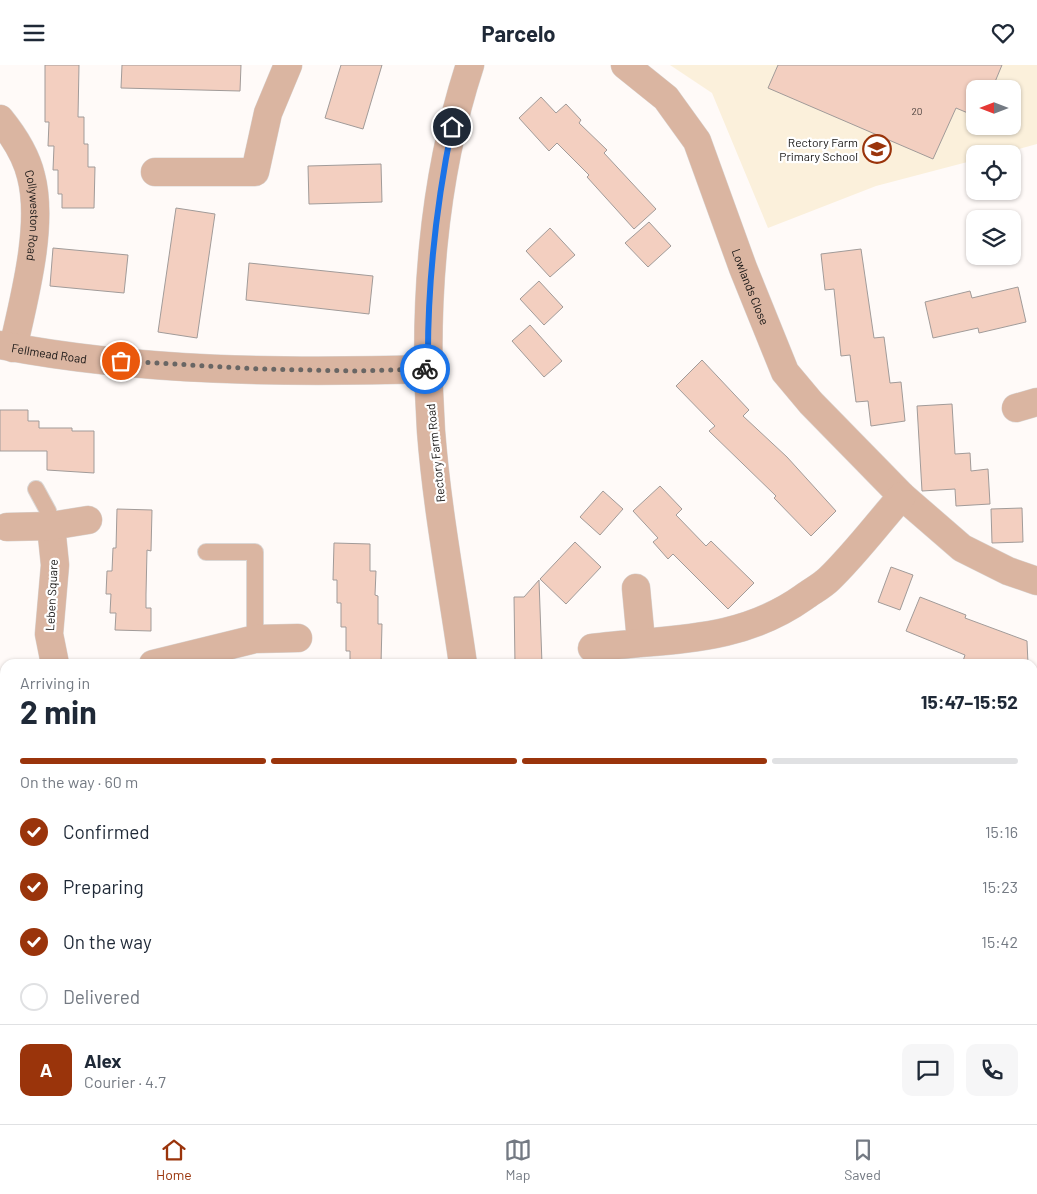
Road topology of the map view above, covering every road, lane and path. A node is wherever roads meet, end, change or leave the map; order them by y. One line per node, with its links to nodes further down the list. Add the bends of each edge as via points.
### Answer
1 (288, 65): 5 (street, via 268,113 255,172)
2 (470, 65): 7 (street, Rectory Farm Road, via 455,110 442,177 434,245)
3 (625, 65): 9 (street, Lowlands Close, via 666,99 697,141 785,371 811,403)
4 (0, 119): 6 (street, Collyweston Road, via 13,136 31,176 35,210 30,270)
5 (155, 172)
6 (7, 346): 7 (street, Fellmead Road, via 149,364 280,370)
7 (428, 369): 22 (street, Rectory Farm Road, via 431,433)
8 (36, 489): 11 (lane, via 48,511)
9 (902, 496): 14 (street, Lowlands Close, via 962,547 1008,571); 18 (street, via 828,580 781,613 735,631 690,639)
10 (88, 520): 11 (street)
11 (51, 525): 12 (street); 20 (street, Leben Square, via 55,565 49,634)
12 (7, 527)
13 (206, 552): 17 (lane, via 255,552)
14 (1037, 581)
15 (636, 588): 18 (street)
16 (298, 638): 17 (street)
17 (255, 639): 21 (street)
18 (640, 641): 19 (street)
19 (592, 648)
20 (54, 659)
21 (173, 659)
22 (462, 659)

